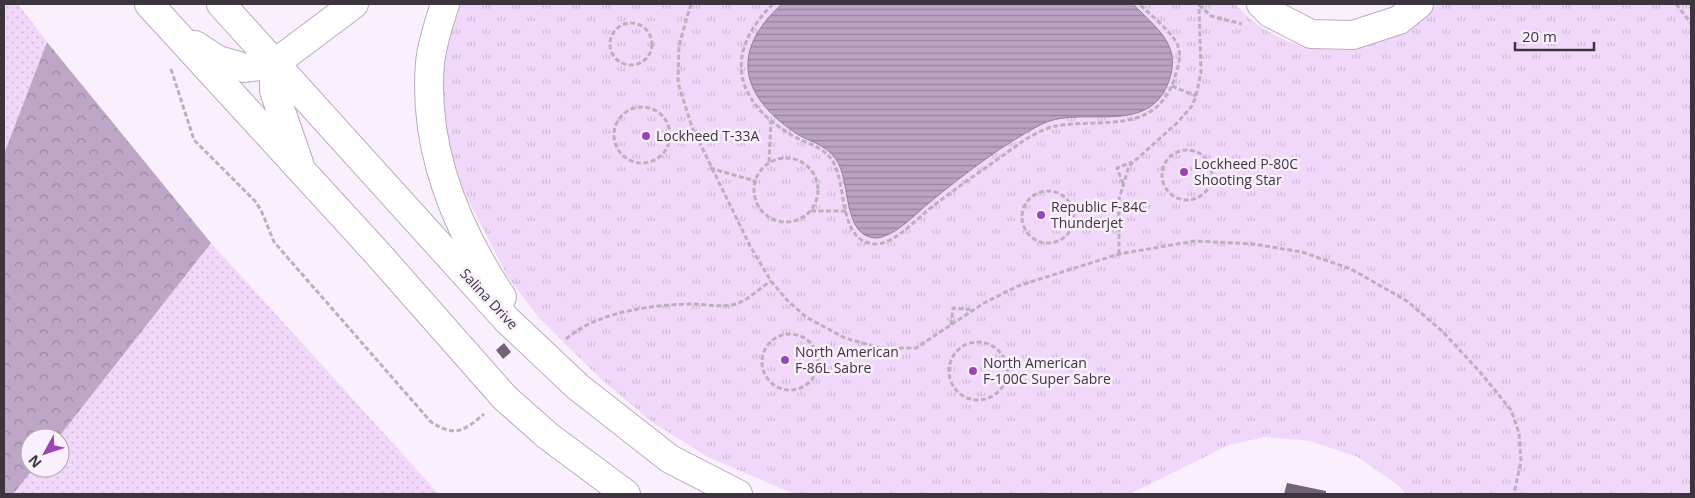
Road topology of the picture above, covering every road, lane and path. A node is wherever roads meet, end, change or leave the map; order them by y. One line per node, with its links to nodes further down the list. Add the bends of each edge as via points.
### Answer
1 (148, 4): 13 (street)
2 (221, 4): 15 (street, Salina Drive)
3 (354, 4): 15 (street)
4 (445, 4): 33 (street, via 430,62 429,104 435,146 454,210 489,278)
5 (691, 4): 22 (path, via 679,45 678,83)
6 (774, 4): 18 (path, via 756,21 741,54 743,85)
7 (1139, 4): 16 (path, via 1178,46 1179,64)
8 (1261, 4): 9 (street, via 1270,13 1311,34 1353,35 1399,20)
9 (1419, 4)
10 (1676, 4): 12 (path)
11 (1199, 5): 17 (path, via 1200,72)
12 (1691, 23)
13 (171, 30): 15 (street, via 218,60 245,68); 23 (street)
14 (652, 41): 14 (path, via 645,60 634,65 621,63 610,46 614,32 633,23 646,30)
15 (274, 64): 23 (street, via 274,90); 33 (street, Salina Drive)
16 (1172, 86): 17 (path); 28 (path, via 1162,103 1141,118 1112,124 1054,126 1021,142 888,241 864,242 847,223)
17 (1196, 96): 20 (path, via 1177,123)
18 (771, 120): 21 (path); 28 (path, via 790,135 816,146 831,159)
19 (670, 131): 19 (path, via 661,155 646,162 628,159 616,146 614,137 620,118 635,108 654,110 662,116)
20 (1134, 161): 26 (path); 26 (path, via 1117,168)
21 (769, 162): 25 (path); 27 (path, via 784,157 794,159 811,170 818,190)
22 (710, 168): 25 (path); 32 (path, via 771,281 806,317 846,338 881,348 916,348)
23 (303, 172): 36 (street, via 506,398 548,436)
24 (1212, 174): 24 (path, via 1206,191 1191,199 1174,196 1168,191 1162,168 1170,155 1193,150 1206,158)
25 (755, 181): 27 (path, via 756,201 769,217 791,221)
26 (1123, 185): 30 (path, via 1119,199)
27 (810, 211): 28 (path)
28 (846, 211)
29 (1074, 218): 29 (path, via 1067,235 1051,243 1034,239 1026,233 1021,218 1022,209 1031,196 1047,190 1062,195 1068,201)
30 (1119, 254): 31 (path, via 1018,286); 38 (path, via 1195,241 1253,244 1302,252 1351,269 1407,301 1442,331 1511,410 1519,433 1521,461)
31 (974, 310): 32 (path); 32 (path, via 953,308)
32 (951, 326)
33 (536, 348): 37 (street, Salina Drive, via 578,387 670,459)
34 (818, 358): 34 (path, via 815,375 803,387 794,390 777,387 765,374 764,354 775,339 784,335 803,337)
35 (1007, 368): 35 (path, via 1004,386 990,398 982,400 972,400 957,391 949,372 955,354 963,347 982,342 1000,352)
36 (626, 494)
37 (738, 494)
38 (1514, 494)

